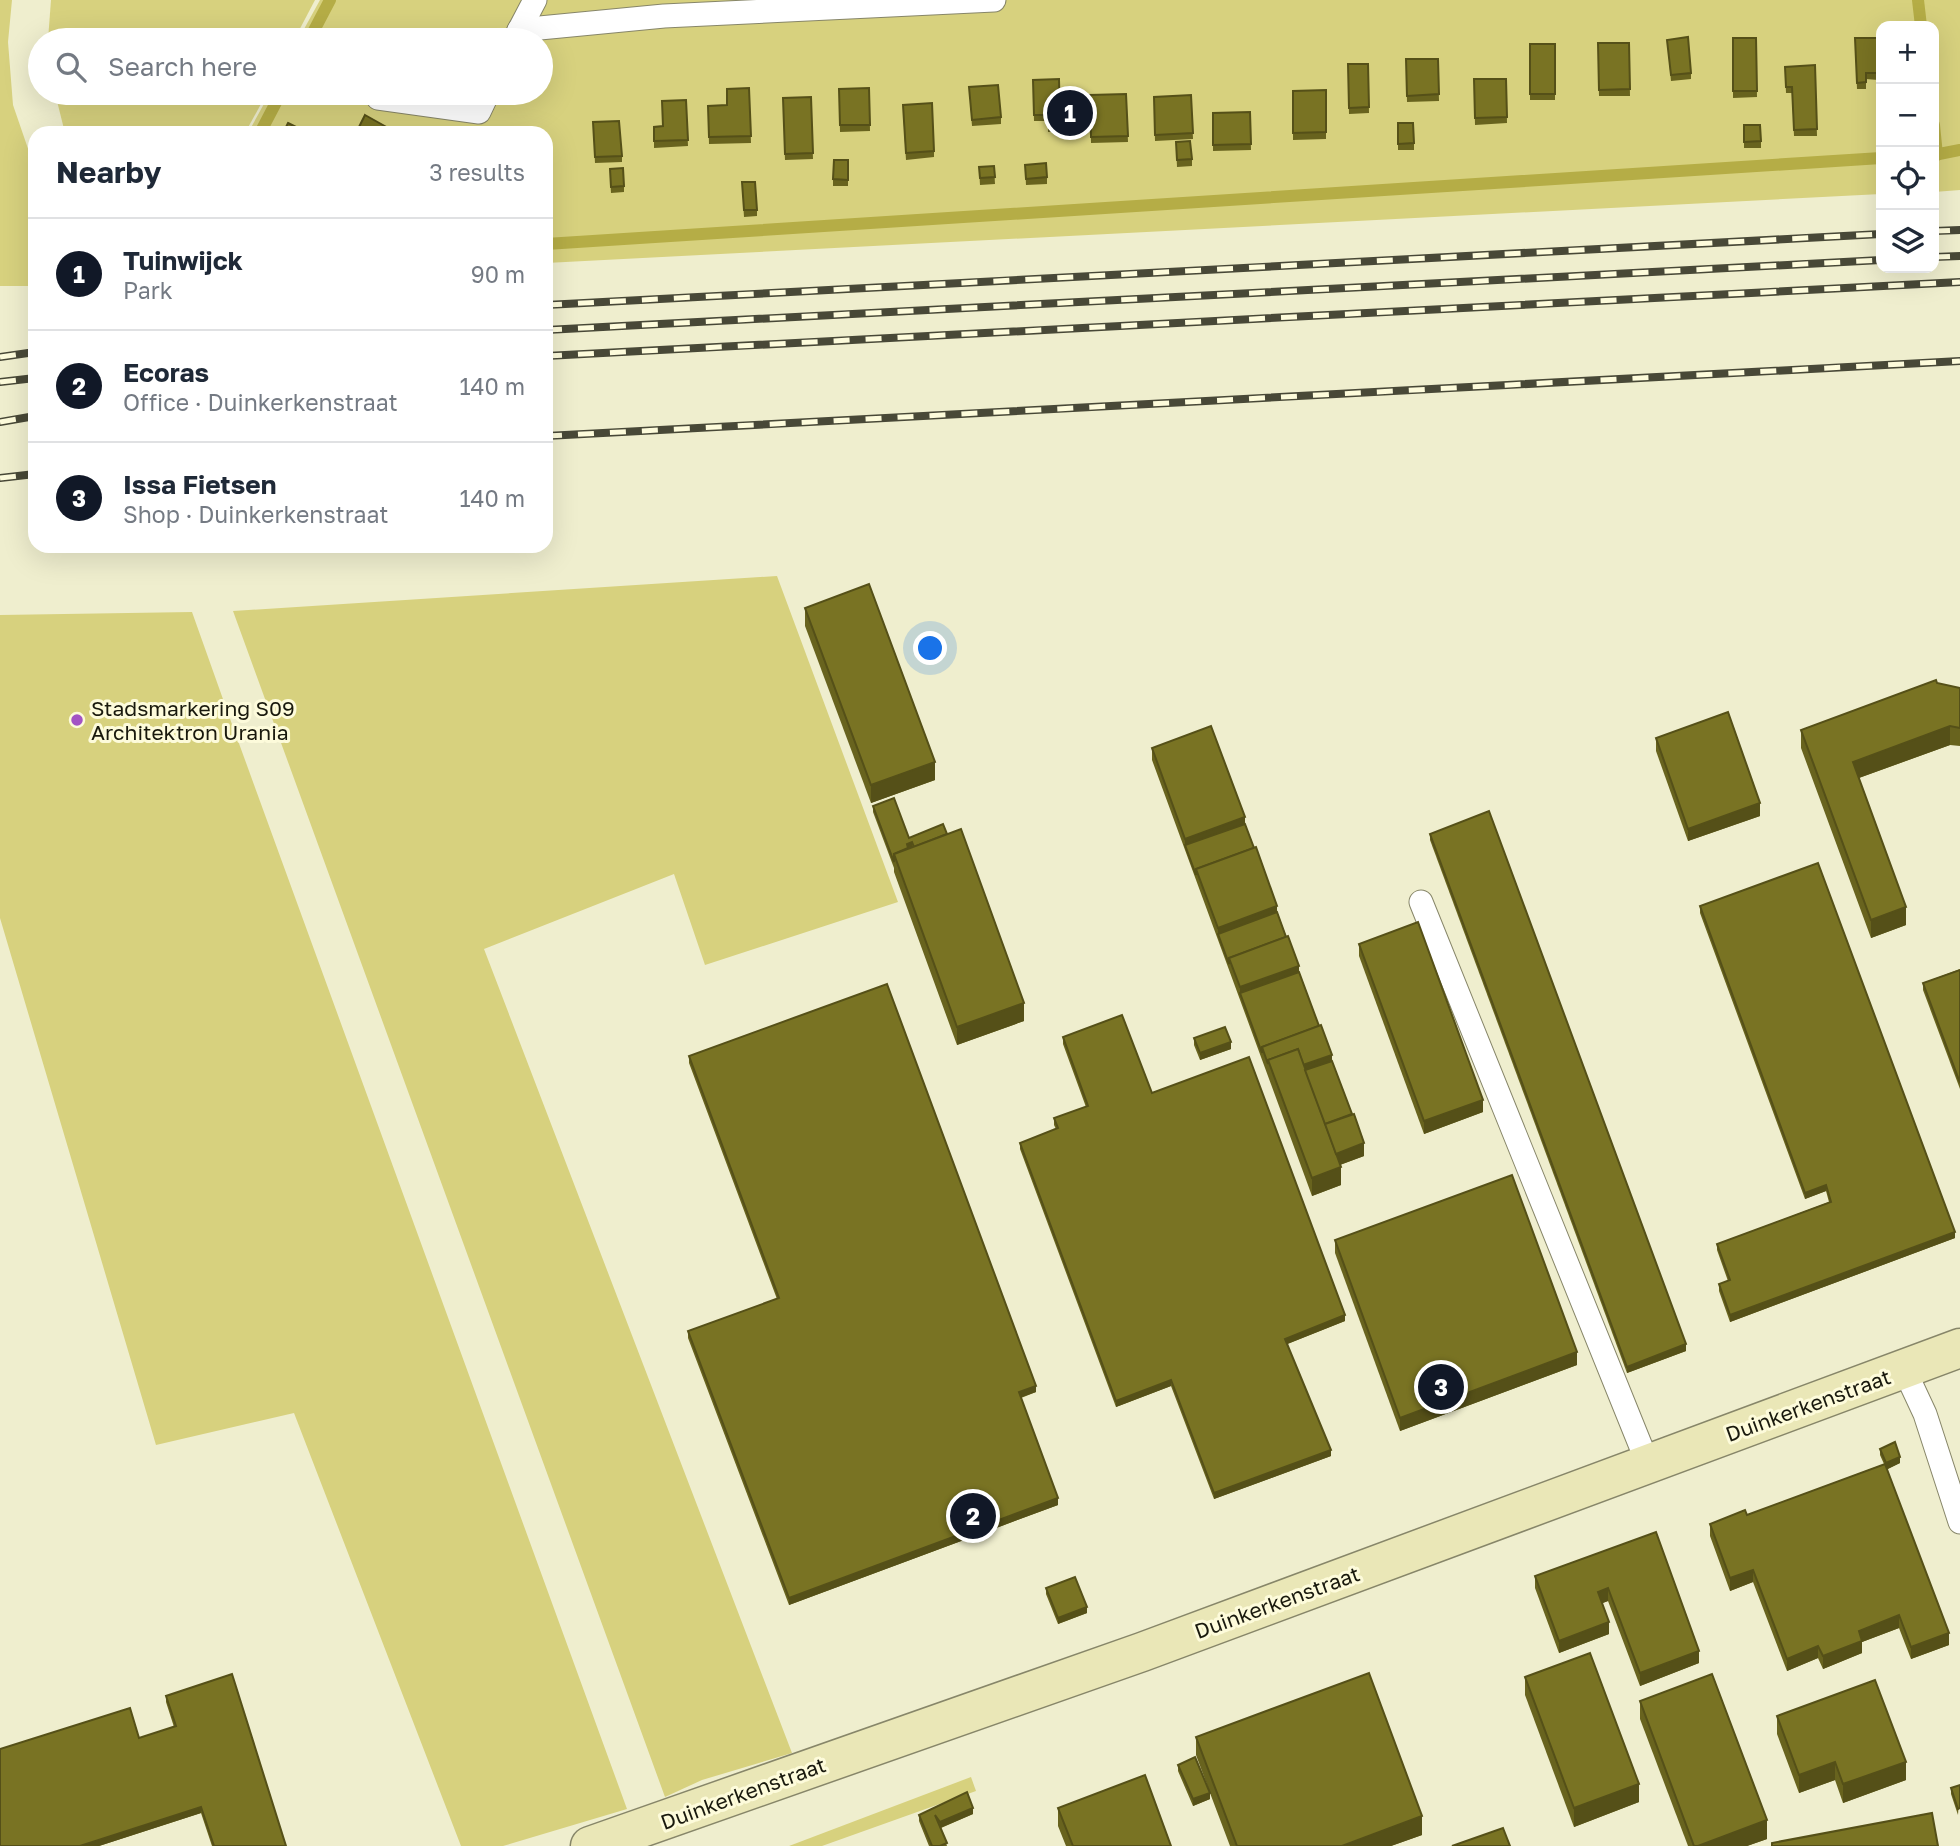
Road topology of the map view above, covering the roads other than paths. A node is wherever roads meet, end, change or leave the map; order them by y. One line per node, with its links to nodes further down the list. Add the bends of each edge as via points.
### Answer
1 (534, 0): 4 (lane)
2 (994, 0): 3 (lane)
3 (663, 8): 5 (lane)
4 (520, 28)
5 (553, 28)
6 (428, 105): 7 (lane, via 479,112)
7 (482, 105)
8 (1421, 902): 11 (lane)
9 (1960, 1348): 10 (main road, Duinkerkenstraat)
10 (1904, 1369): 11 (main road, Duinkerkenstraat); 12 (lane, via 1925,1414)
11 (1648, 1464): 13 (main road, Duinkerkenstraat, via 1142,1652)
12 (1960, 1522)
13 (590, 1846)

